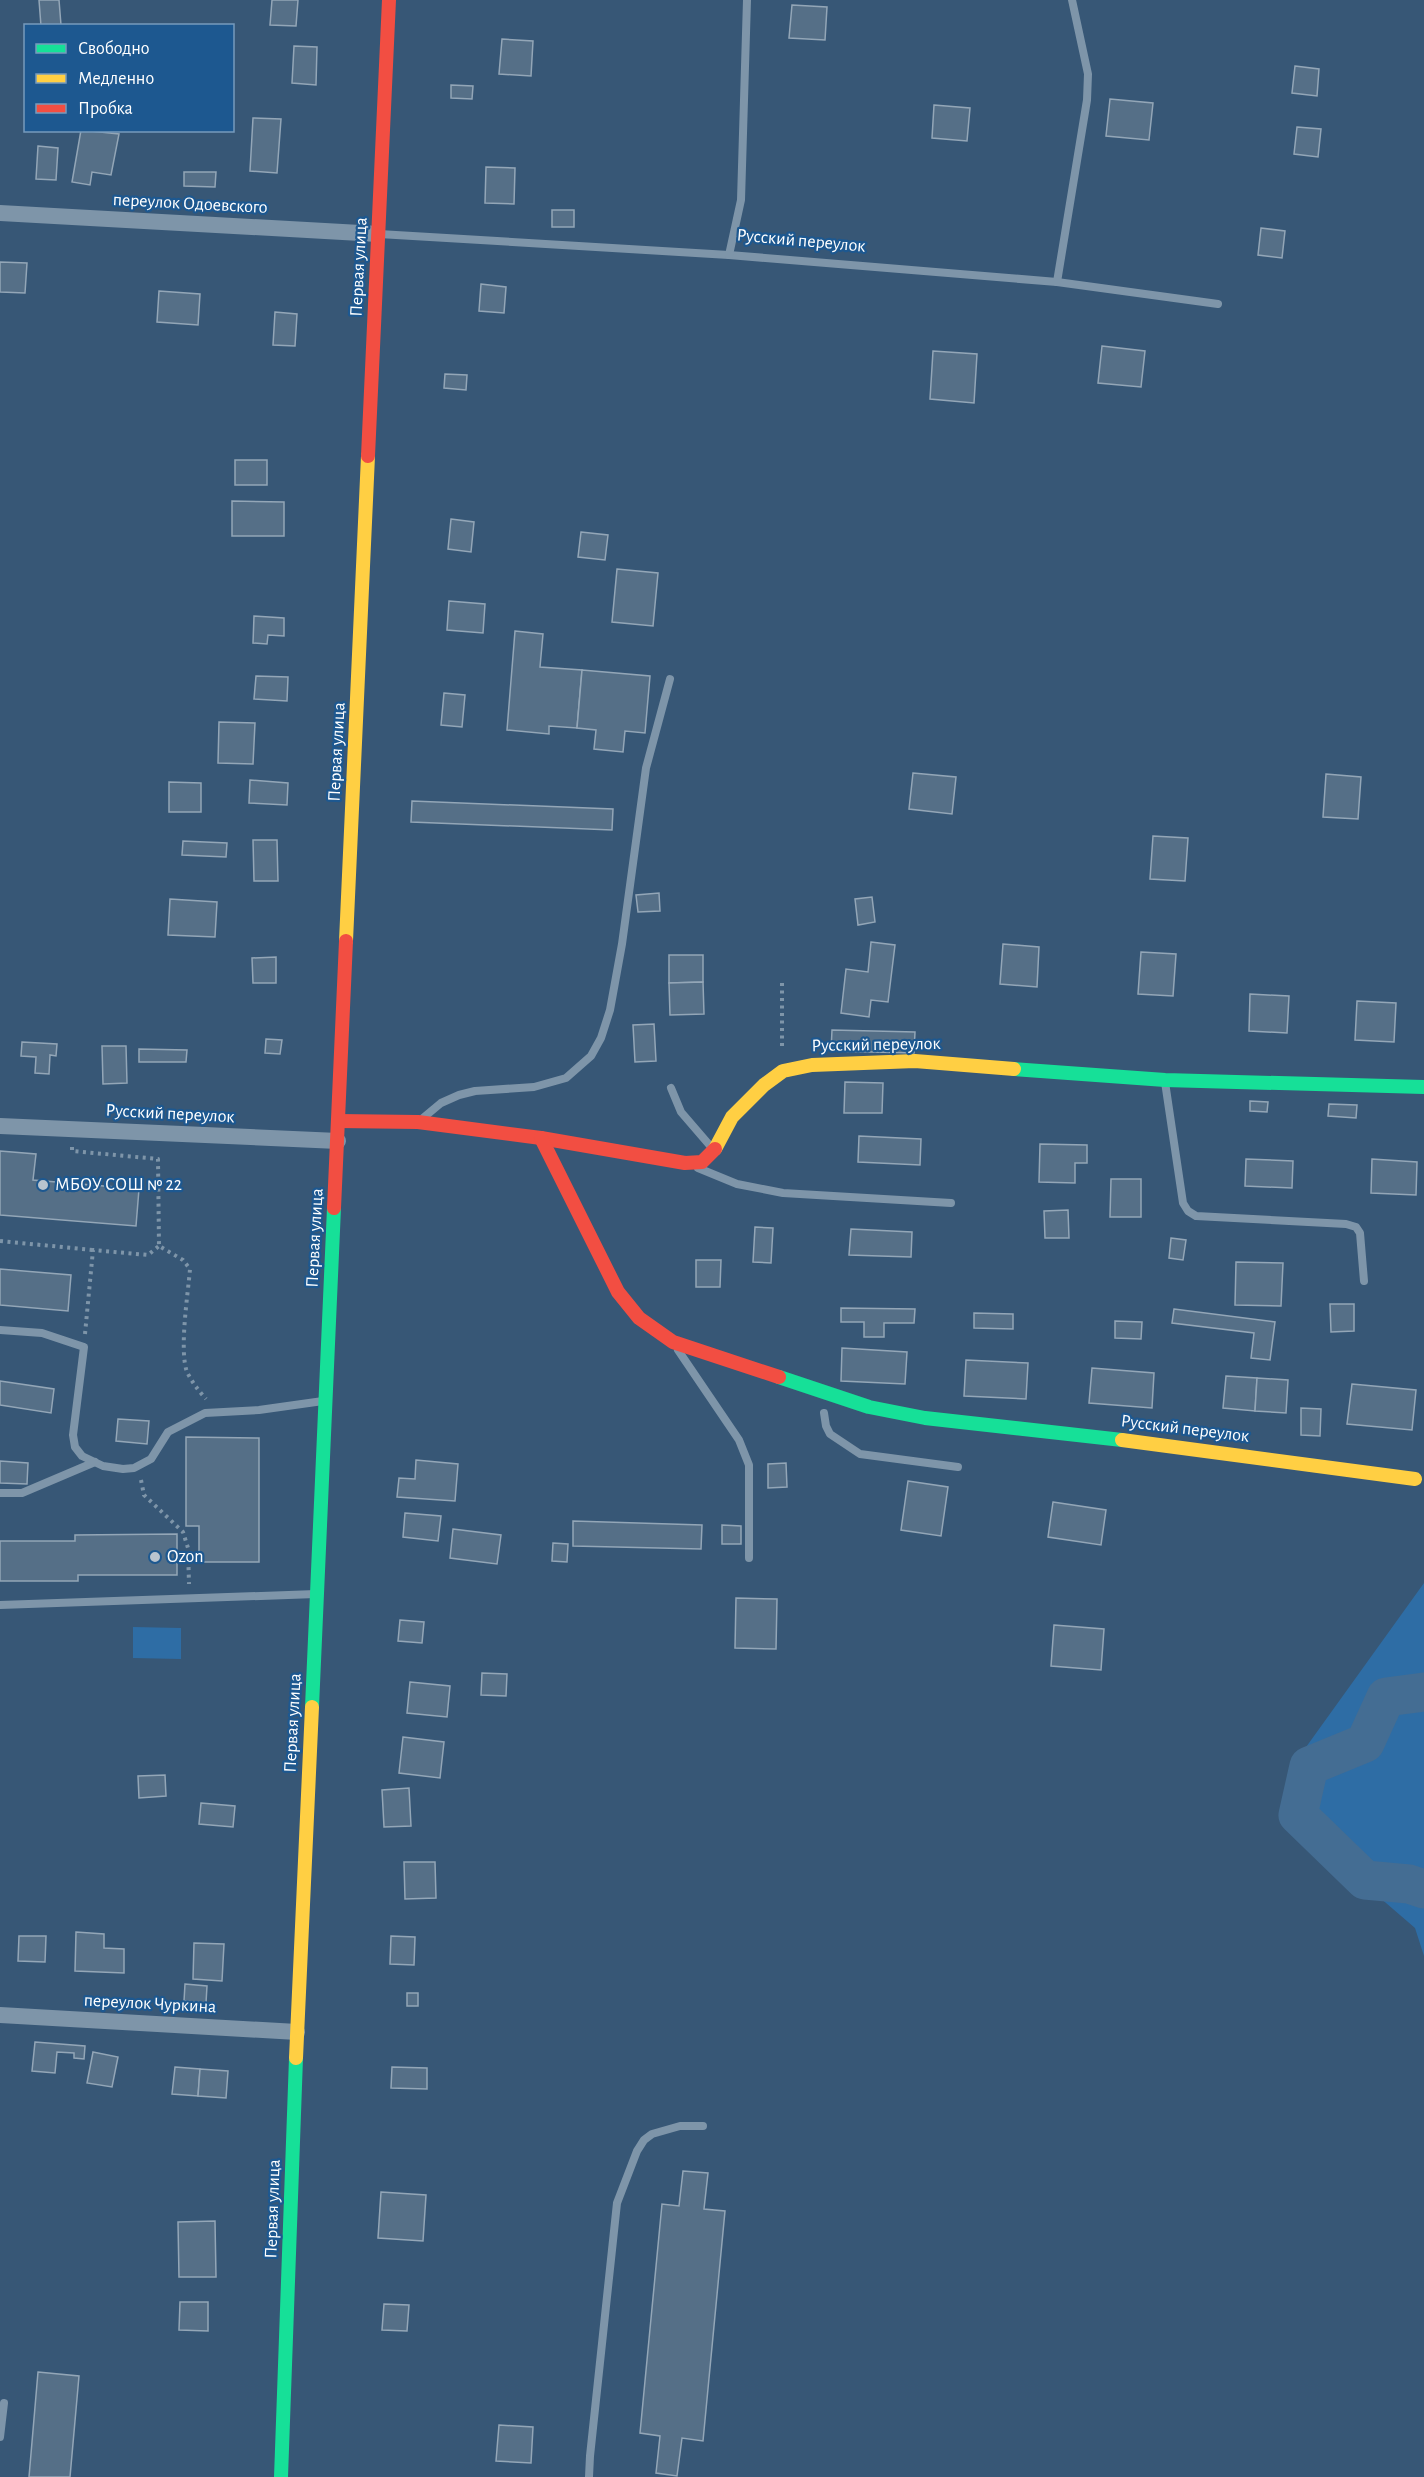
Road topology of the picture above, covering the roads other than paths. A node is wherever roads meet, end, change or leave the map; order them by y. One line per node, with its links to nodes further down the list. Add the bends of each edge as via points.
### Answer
1 (389, 0): 5 (street, Первая улица)
2 (747, 0): 6 (lane, via 741,200)
3 (1072, 0): 7 (lane, via 1088,74 1087,100)
4 (0, 213): 5 (street, переулок Одоевского)
5 (378, 234): 6 (lane, Русский переулок); 13 (street, Первая улица)
6 (729, 255): 7 (lane, Русский переулок)
7 (1057, 282): 8 (lane, Русский переулок)
8 (1218, 304)
9 (670, 679): 14 (lane, via 648,760 610,1010 591,1056 566,1078 534,1087 459,1095 441,1103)
10 (1165, 1080): 11 (street, Русский переулок); 18 (street, Русский переулок, via 915,1061 812,1065 783,1071 764,1085 732,1117); 21 (lane, via 1183,1203 1188,1210 1196,1216 1356,1227 1360,1233)
11 (1424, 1087)
12 (671, 1088): 18 (lane, via 681,1112)
13 (338, 1121): 14 (street); 17 (street, Первая улица)
14 (418, 1122): 16 (street)
15 (0, 1126): 17 (street, Русский переулок)
16 (541, 1138): 19 (street); 23 (street, Русский переулок, via 618,1292 639,1318)
17 (338, 1141): 24 (street, Первая улица)
18 (714, 1150): 19 (street, via 702,1162)
19 (685, 1163): 20 (lane, via 737,1184 783,1193)
20 (951, 1203)
21 (1364, 1281)
22 (0, 1330): 26 (lane, via 42,1333 84,1347 73,1436 75,1448)
23 (673, 1342): 28 (street, Русский переулок, via 859,1404 925,1418); 30 (lane, via 746,1454)
24 (326, 1400): 26 (lane, via 205,1413 168,1432 151,1459 138,1466 123,1469); 31 (street, Первая улица)
25 (824, 1413): 27 (lane, via 830,1434 860,1454)
26 (95, 1462): 29 (lane, via 22,1493)
27 (958, 1467)
28 (1415, 1479)
29 (0, 1493)
30 (749, 1558)
31 (317, 1594): 32 (lane); 34 (street, Первая улица)
32 (0, 1605)
33 (0, 2015): 34 (street, переулок Чуркина)
34 (297, 2032): 38 (street, Первая улица)
35 (703, 2126): 39 (lane, via 680,2126 644,2140 617,2203)
36 (4, 2403): 37 (lane)
37 (0, 2437)
38 (281, 2477)
39 (589, 2477)

